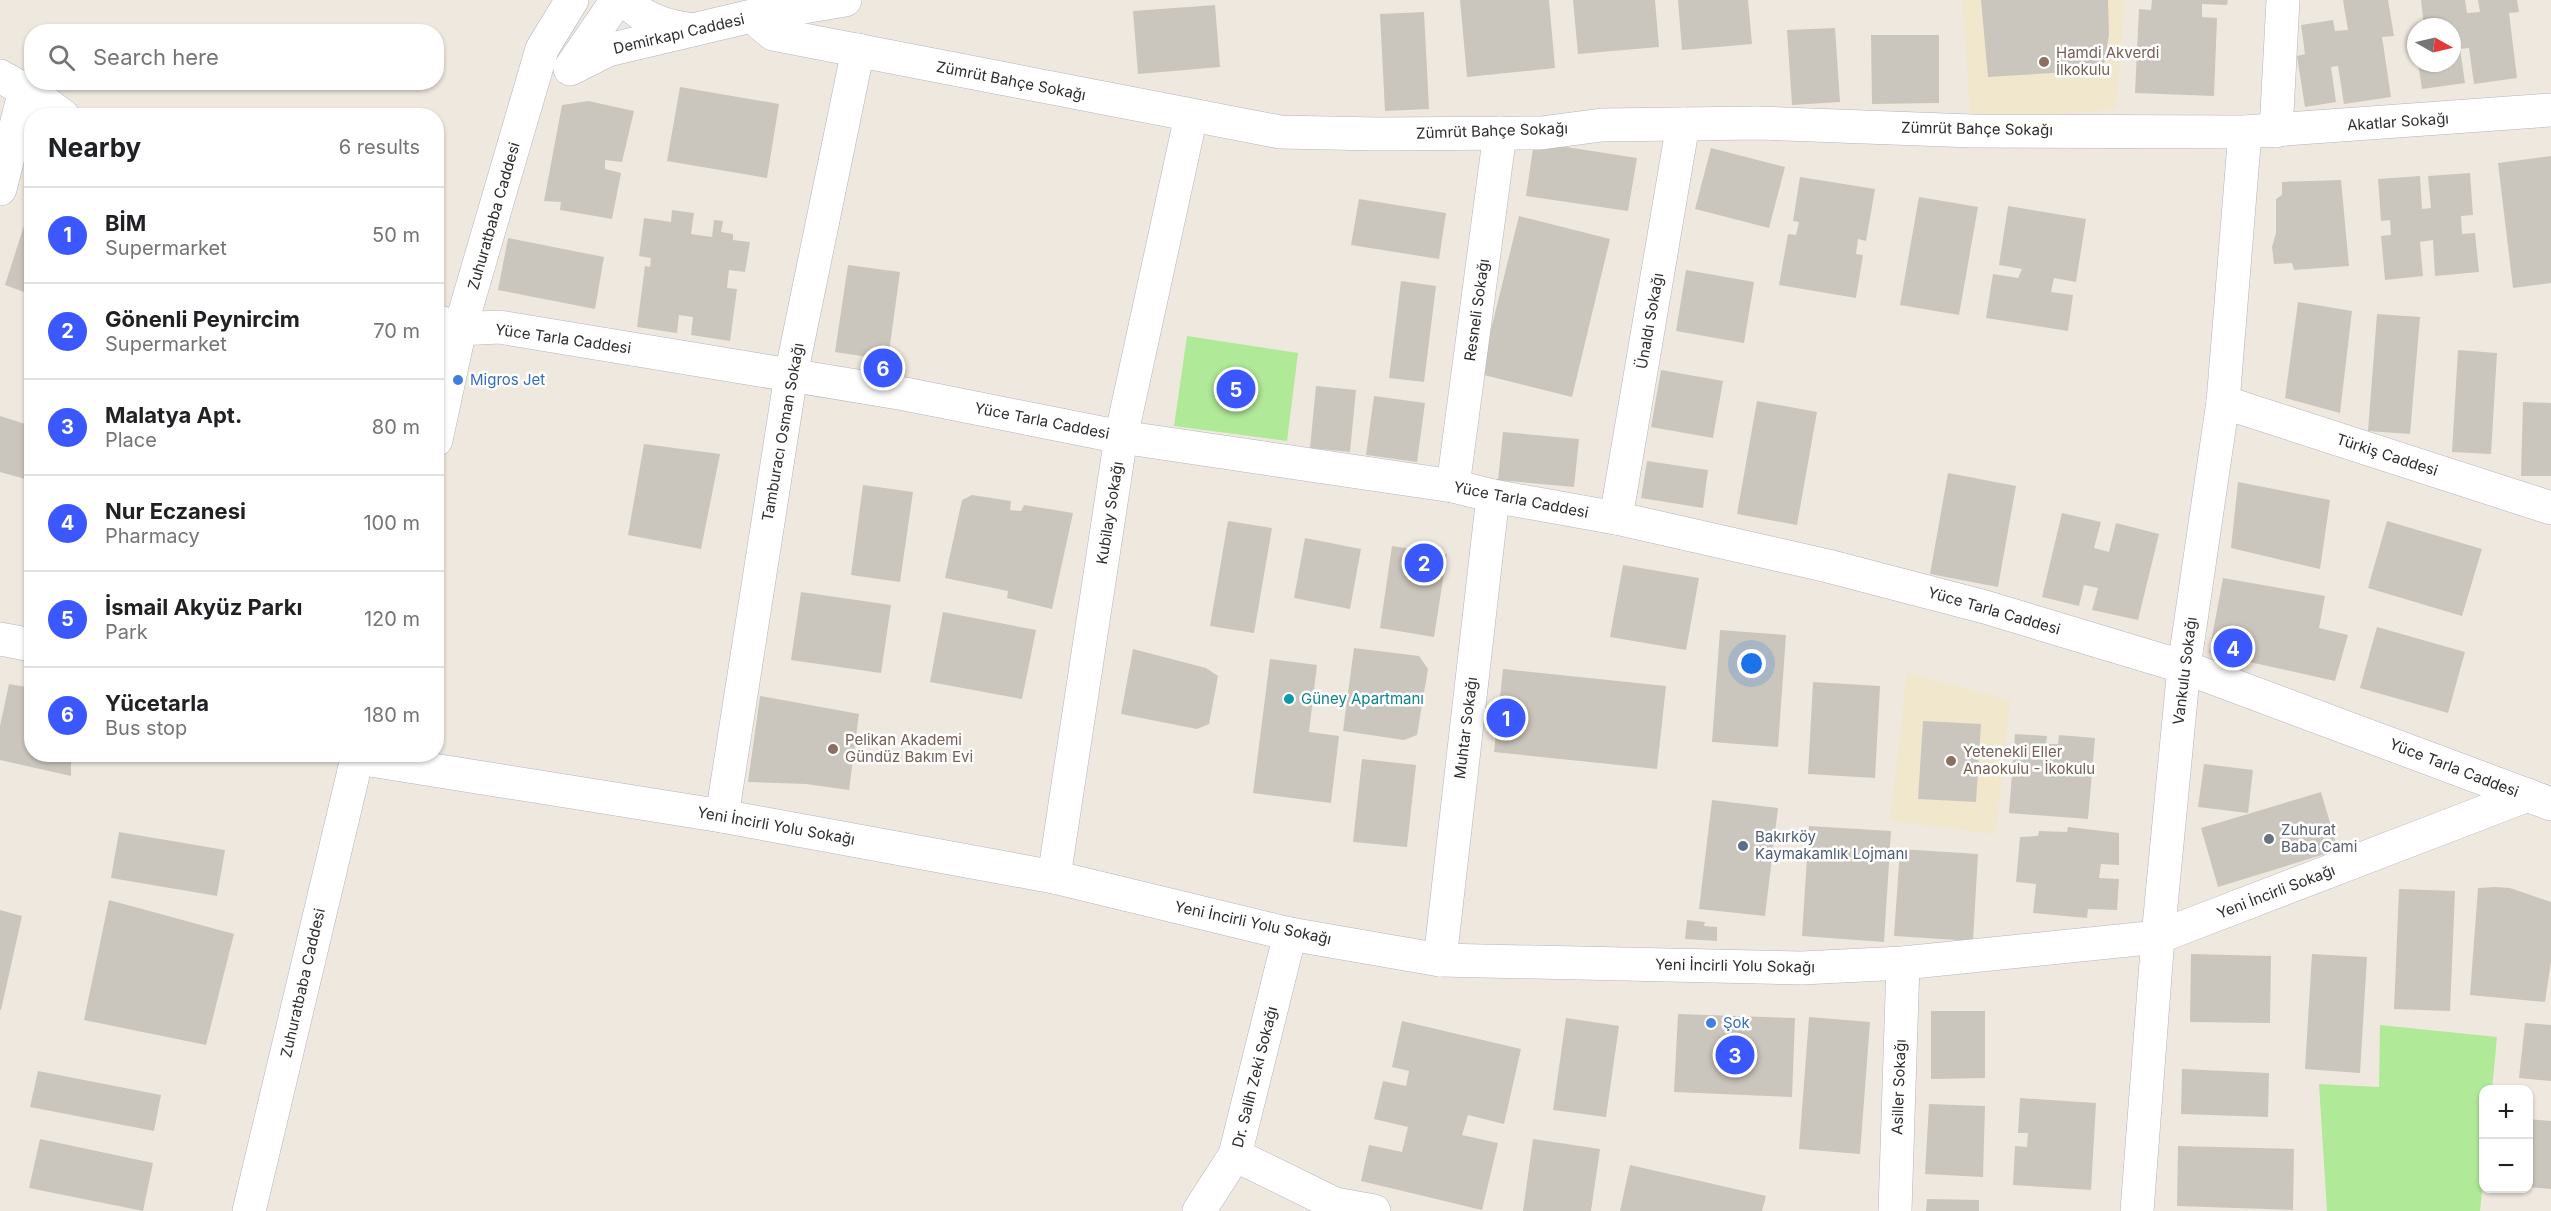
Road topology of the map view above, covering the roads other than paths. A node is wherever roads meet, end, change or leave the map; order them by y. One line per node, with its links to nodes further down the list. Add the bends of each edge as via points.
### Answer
1 (572, 0): 12 (street, Zuhuratbaba Caddesi, via 542,49)
2 (617, 0): 10 (street)
3 (626, 0): 8 (street, via 650,20)
4 (720, 0): 7 (street, Demirkapı Caddesi)
5 (845, 0): 7 (street, Demirkapı Caddesi)
6 (2283, 0): 17 (street, Vankulu Sokağı)
7 (756, 15): 8 (street, Demirkapı Caddesi); 9 (street, Zümrüt Bahçe Sokağı, via 773,34)
8 (696, 29): 10 (street, Demirkapı Caddesi, via 608,50)
9 (858, 50): 15 (street, Zümrüt Bahçe Sokağı); 22 (street, Tamburacı Osman Sokağı)
10 (570, 69): 12 (street)
11 (13, 83): 13 (street); 19 (street)
12 (526, 105): 20 (street, Zuhuratbaba Caddesi)
13 (51, 108)
14 (2551, 110): 17 (street, Akatlar Sokağı)
15 (1191, 116): 18 (street, Zümrüt Bahçe Sokağı, via 1281,132); 24 (street, Kubilay Sokağı)
16 (1683, 124): 17 (street, Zümrüt Bahçe Sokağı, via 1972,131); 18 (street, Zümrüt Bahçe Sokağı); 28 (street, Ünaldı Sokağı)
17 (2261, 131): 23 (street, Vankulu Sokağı)
18 (1500, 133): 25 (street, Resneli Sokağı)
19 (0, 189)
20 (448, 325): 21 (street, Zuhuratbaba Caddesi); 22 (street, Yüce Tarla Caddesi, via 499,327)
21 (444, 363)
22 (791, 375): 24 (street, Yüce Tarla Caddesi); 35 (street, Tamburacı Osman Sokağı)
23 (2223, 402): 27 (street, Türkiş Caddesi); 31 (street, Vankulu Sokağı)
24 (1121, 437): 25 (street, Yüce Tarla Caddesi); 36 (street, Kubilay Sokağı)
25 (1453, 486): 26 (street, Yüce Tarla Caddesi)
26 (1493, 496): 28 (street, Yüce Tarla Caddesi); 39 (street, Muhtar Sokağı)
27 (2551, 508)
28 (1616, 518): 31 (street, Yüce Tarla Caddesi, via 1828,566)
29 (0, 639): 30 (street)
30 (24, 644)
31 (2184, 667): 34 (street, Yüce Tarla Caddesi); 38 (street, Vankulu Sokağı)
32 (357, 762): 42 (street, Zuhuratbaba Caddesi)
33 (394, 762): 35 (street, Yeni İncirli Yolu Sokağı)
34 (2540, 800): 38 (street, Yeni İncirli Sokağı)
35 (722, 816): 36 (street, Yeni İncirli Yolu Sokağı)
36 (1054, 877): 37 (street, Yeni İncirli Yolu Sokağı)
37 (1290, 934): 39 (street, Yeni İncirli Yolu Sokağı); 41 (street, Dr. Salih Zeki Sokağı)
38 (2158, 937): 40 (street, Yeni İncirli Yolu Sokağı); 46 (street, Vankulu Sokağı)
39 (1440, 960): 40 (street, Yeni İncirli Yolu Sokağı, via 1802,968)
40 (1903, 963): 45 (street, Asiller Sokağı)
41 (1235, 1155): 43 (street, Dr. Salih Zeki Sokağı); 44 (street, via 1335,1204)
42 (249, 1211)
43 (1199, 1211)
44 (1374, 1211)
45 (1895, 1211)
46 (2137, 1211)

